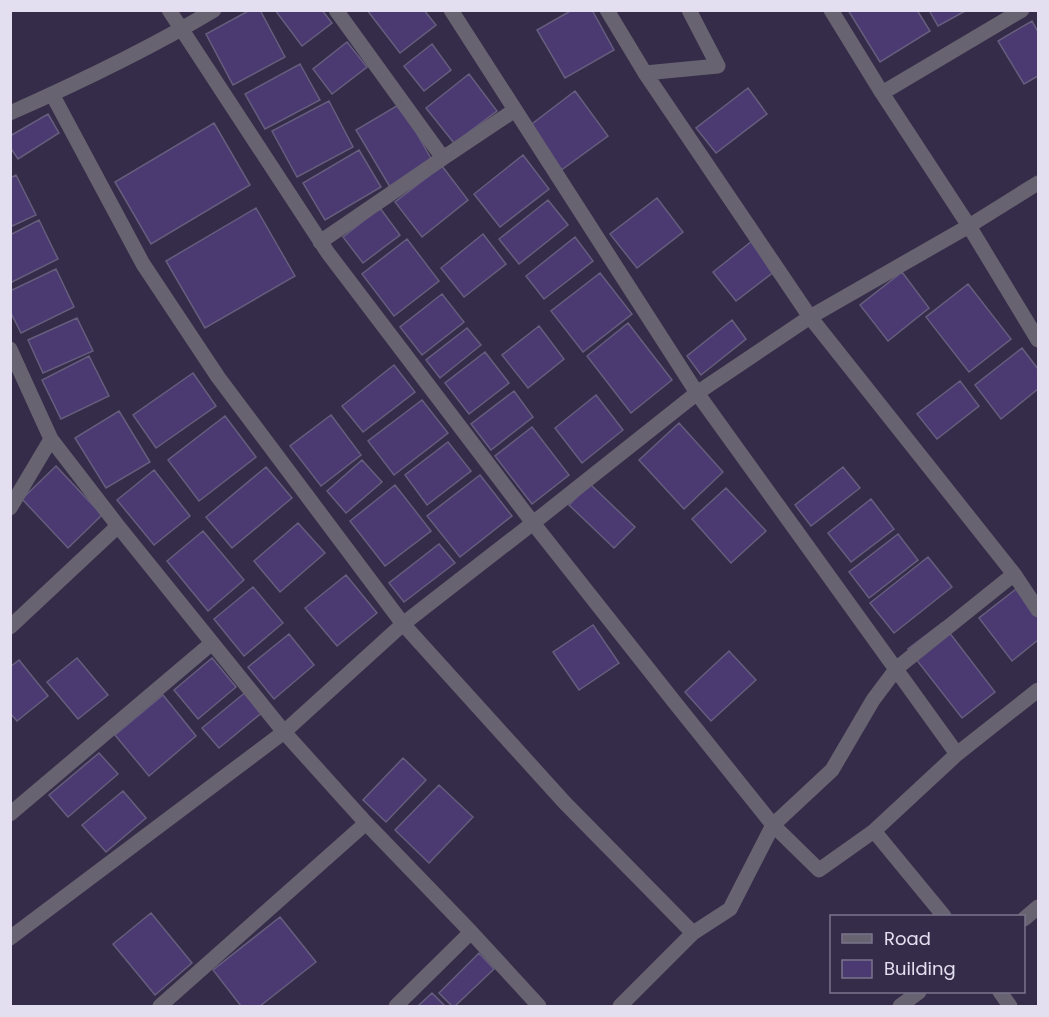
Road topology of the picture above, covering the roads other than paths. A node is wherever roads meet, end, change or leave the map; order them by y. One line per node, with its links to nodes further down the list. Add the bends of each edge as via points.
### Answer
1 (169, 10): 9 (street)
2 (214, 10): 9 (street)
3 (336, 10): 15 (street)
4 (452, 10): 13 (street)
5 (607, 10): 10 (street)
6 (689, 10): 10 (street, via 718,66)
7 (831, 10): 11 (street)
8 (1022, 10): 11 (street)
9 (182, 30): 12 (street); 18 (street)
10 (645, 73): 19 (street)
11 (882, 93): 17 (street)
12 (52, 94): 14 (street); 29 (street, via 143,264 211,368)
13 (515, 110): 15 (street); 22 (street)
14 (10, 113)
15 (443, 158): 18 (street)
16 (1038, 183): 17 (street)
17 (969, 226): 19 (street); 20 (street)
18 (320, 242): 25 (street)
19 (810, 316): 22 (street); 27 (street)
20 (1038, 340)
21 (10, 349): 23 (street)
22 (697, 393): 25 (street); 32 (street)
23 (51, 439): 24 (street); 26 (street)
24 (10, 508)
25 (533, 523): 29 (street); 38 (street)
26 (118, 526): 30 (street); 31 (street)
27 (1014, 574): 28 (street); 32 (street)
28 (1038, 610)
29 (403, 624): 34 (street); 44 (street, via 566,803)
30 (10, 627)
31 (212, 643): 34 (street); 36 (street)
32 (897, 668): 35 (street); 38 (street, via 873,700 832,770)
33 (1038, 690): 35 (street)
34 (284, 732): 37 (street); 45 (street)
35 (957, 754): 39 (street)
36 (10, 814)
37 (366, 823): 43 (street); 48 (street)
38 (773, 825): 39 (street, via 819,870); 44 (street, via 730,909)
39 (874, 831): 41 (street)
40 (1038, 908): 42 (street)
41 (943, 915)
42 (1025, 918)
43 (471, 932): 49 (street); 50 (street)
44 (693, 933): 51 (street)
45 (10, 938)
46 (918, 993): 52 (street)
47 (1001, 993): 53 (street)
48 (160, 1006)
49 (396, 1006)
50 (538, 1006)
51 (620, 1006)
52 (900, 1006)
53 (1010, 1006)

